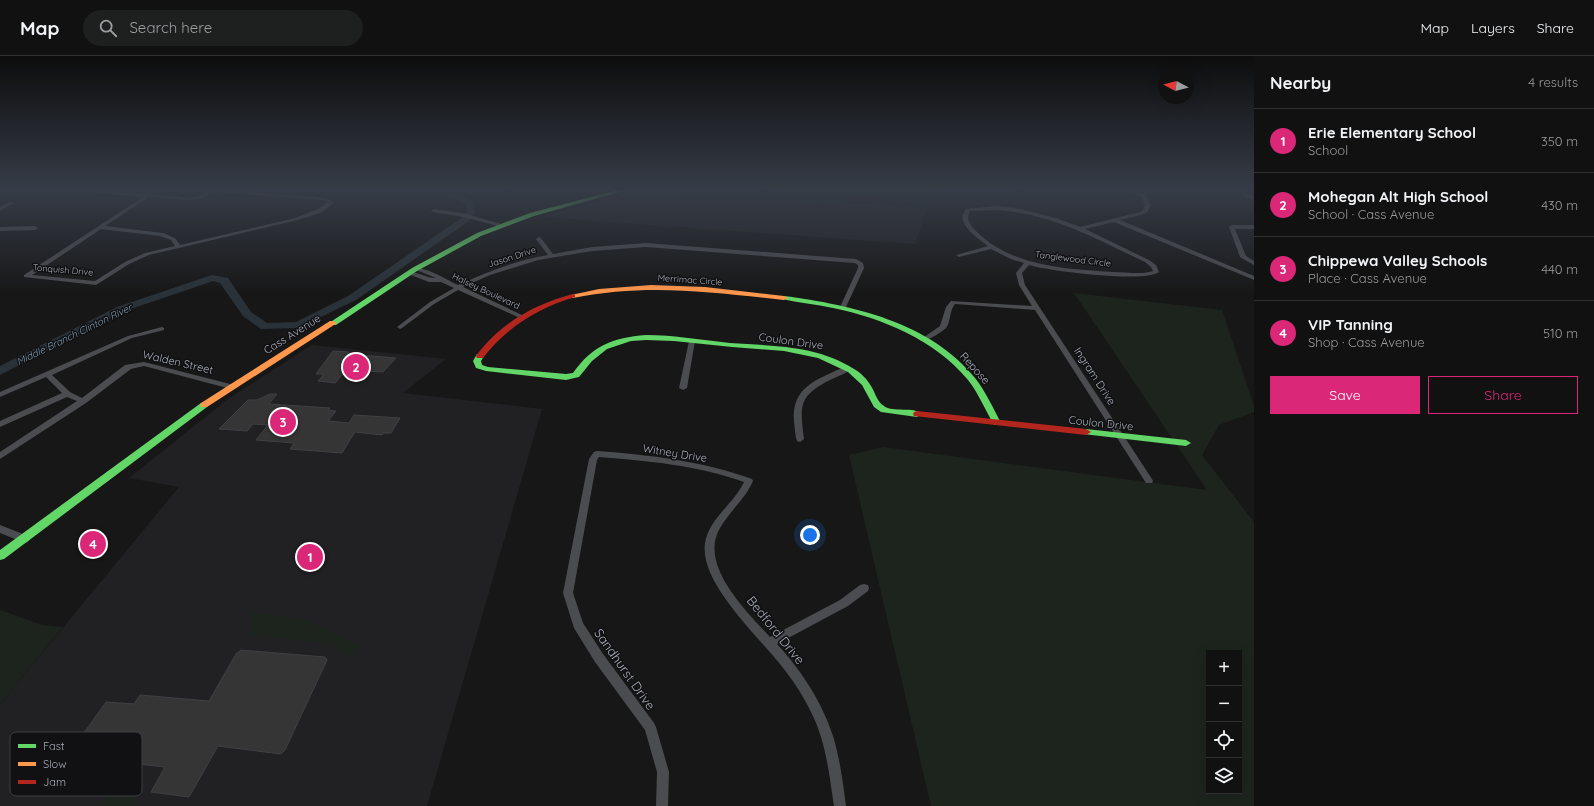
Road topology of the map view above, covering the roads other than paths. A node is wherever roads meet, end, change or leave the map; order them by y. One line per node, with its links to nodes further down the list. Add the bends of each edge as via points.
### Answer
1 (105, 224): 10 (street)
2 (274, 224): 16 (street)
3 (494, 224): 9 (street)
4 (508, 224): 9 (street, Cass Avenue)
5 (967, 224): 17 (street, Tanglewood Circle)
6 (1068, 224): 14 (street, Tanglewood Circle)
7 (1099, 224): 14 (street)
8 (1124, 224): 23 (street)
9 (502, 226): 22 (street, Cass Avenue, via 466,241)
10 (100, 227): 16 (street, via 161,234 173,239); 16 (street, Tonquish Drive, via 26,276 90,283 102,280 137,258)
11 (1254, 227): 21 (street, via 1232,227 1245,259)
12 (35, 228): 13 (street)
13 (0, 229)
14 (1079, 229): 20 (street, Tanglewood Circle, via 1150,262 1156,268 1156,272 1132,274 1062,269)
15 (540, 239): 18 (street)
16 (178, 246)
17 (992, 248): 19 (street); 20 (street, Tanglewood Circle)
18 (551, 255): 24 (street, Jason Drive, via 507,267); 25 (street, Jason Drive, via 646,245 859,263 861,268)
19 (959, 255)
20 (1028, 263): 26 (street, Ingram Drive, via 1019,273 1021,284)
21 (1254, 263)
22 (413, 271): 24 (street, Halsey Boulevard, via 429,280 442,280); 35 (street, Cass Avenue)
23 (1254, 279)
24 (459, 287): 27 (street, Halsey Boulevard); 28 (street, Jason Drive)
25 (843, 307): 27 (street, Merrimac Circle, via 798,299 637,287 575,296 554,302); 30 (street, Merrimac Circle, via 885,320)
26 (1038, 308): 30 (street, via 953,302 942,327); 42 (street, Ingram Drive)
27 (522, 317): 32 (street, Merrimac Circle, via 483,351 477,361)
28 (400, 327)
29 (162, 329): 34 (street, Walden Street, via 130,337)
30 (923, 340): 40 (street, Repose, via 953,360 967,374 980,390)
31 (692, 341): 32 (street, Coulon Drive, via 648,338 619,342 592,354 572,377); 33 (street, Coulon Drive, via 805,353 823,357); 36 (street)
32 (479, 366)
33 (847, 369): 40 (street, Coulon Drive, via 865,383 872,392 876,405 884,410); 43 (street, via 809,389 801,398)
34 (47, 374): 37 (street); 38 (street, Walden Street)
35 (230, 387): 39 (street, Walden Street, via 139,364 128,368); 50 (street, Cass Avenue, via 133,455)
36 (683, 388)
37 (67, 394): 39 (street); 41 (street)
38 (0, 395)
39 (83, 401): 46 (street, Walden Street)
40 (997, 423): 42 (street, Coulon Drive)
41 (0, 424)
42 (1121, 437): 44 (street, Coulon Drive); 48 (street, Ingram Drive)
43 (800, 440)
44 (1186, 443)
45 (597, 454): 47 (street, Witney Drive, via 727,472); 54 (street, Sandhurst Drive, via 593,460 568,593 578,625 598,658 650,727 663,772)
46 (0, 456)
47 (749, 480): 53 (street, Bedford Drive, via 743,494 719,522 711,537 709,550 720,582)
48 (1148, 482)
49 (0, 529): 50 (street)
50 (25, 539): 51 (street, Cass Avenue)
51 (0, 556)
52 (864, 588): 53 (street, via 844,603)
53 (769, 643): 55 (street, Bedford Drive, via 780,655 819,715 829,741)
54 (662, 806)
55 (840, 806)

